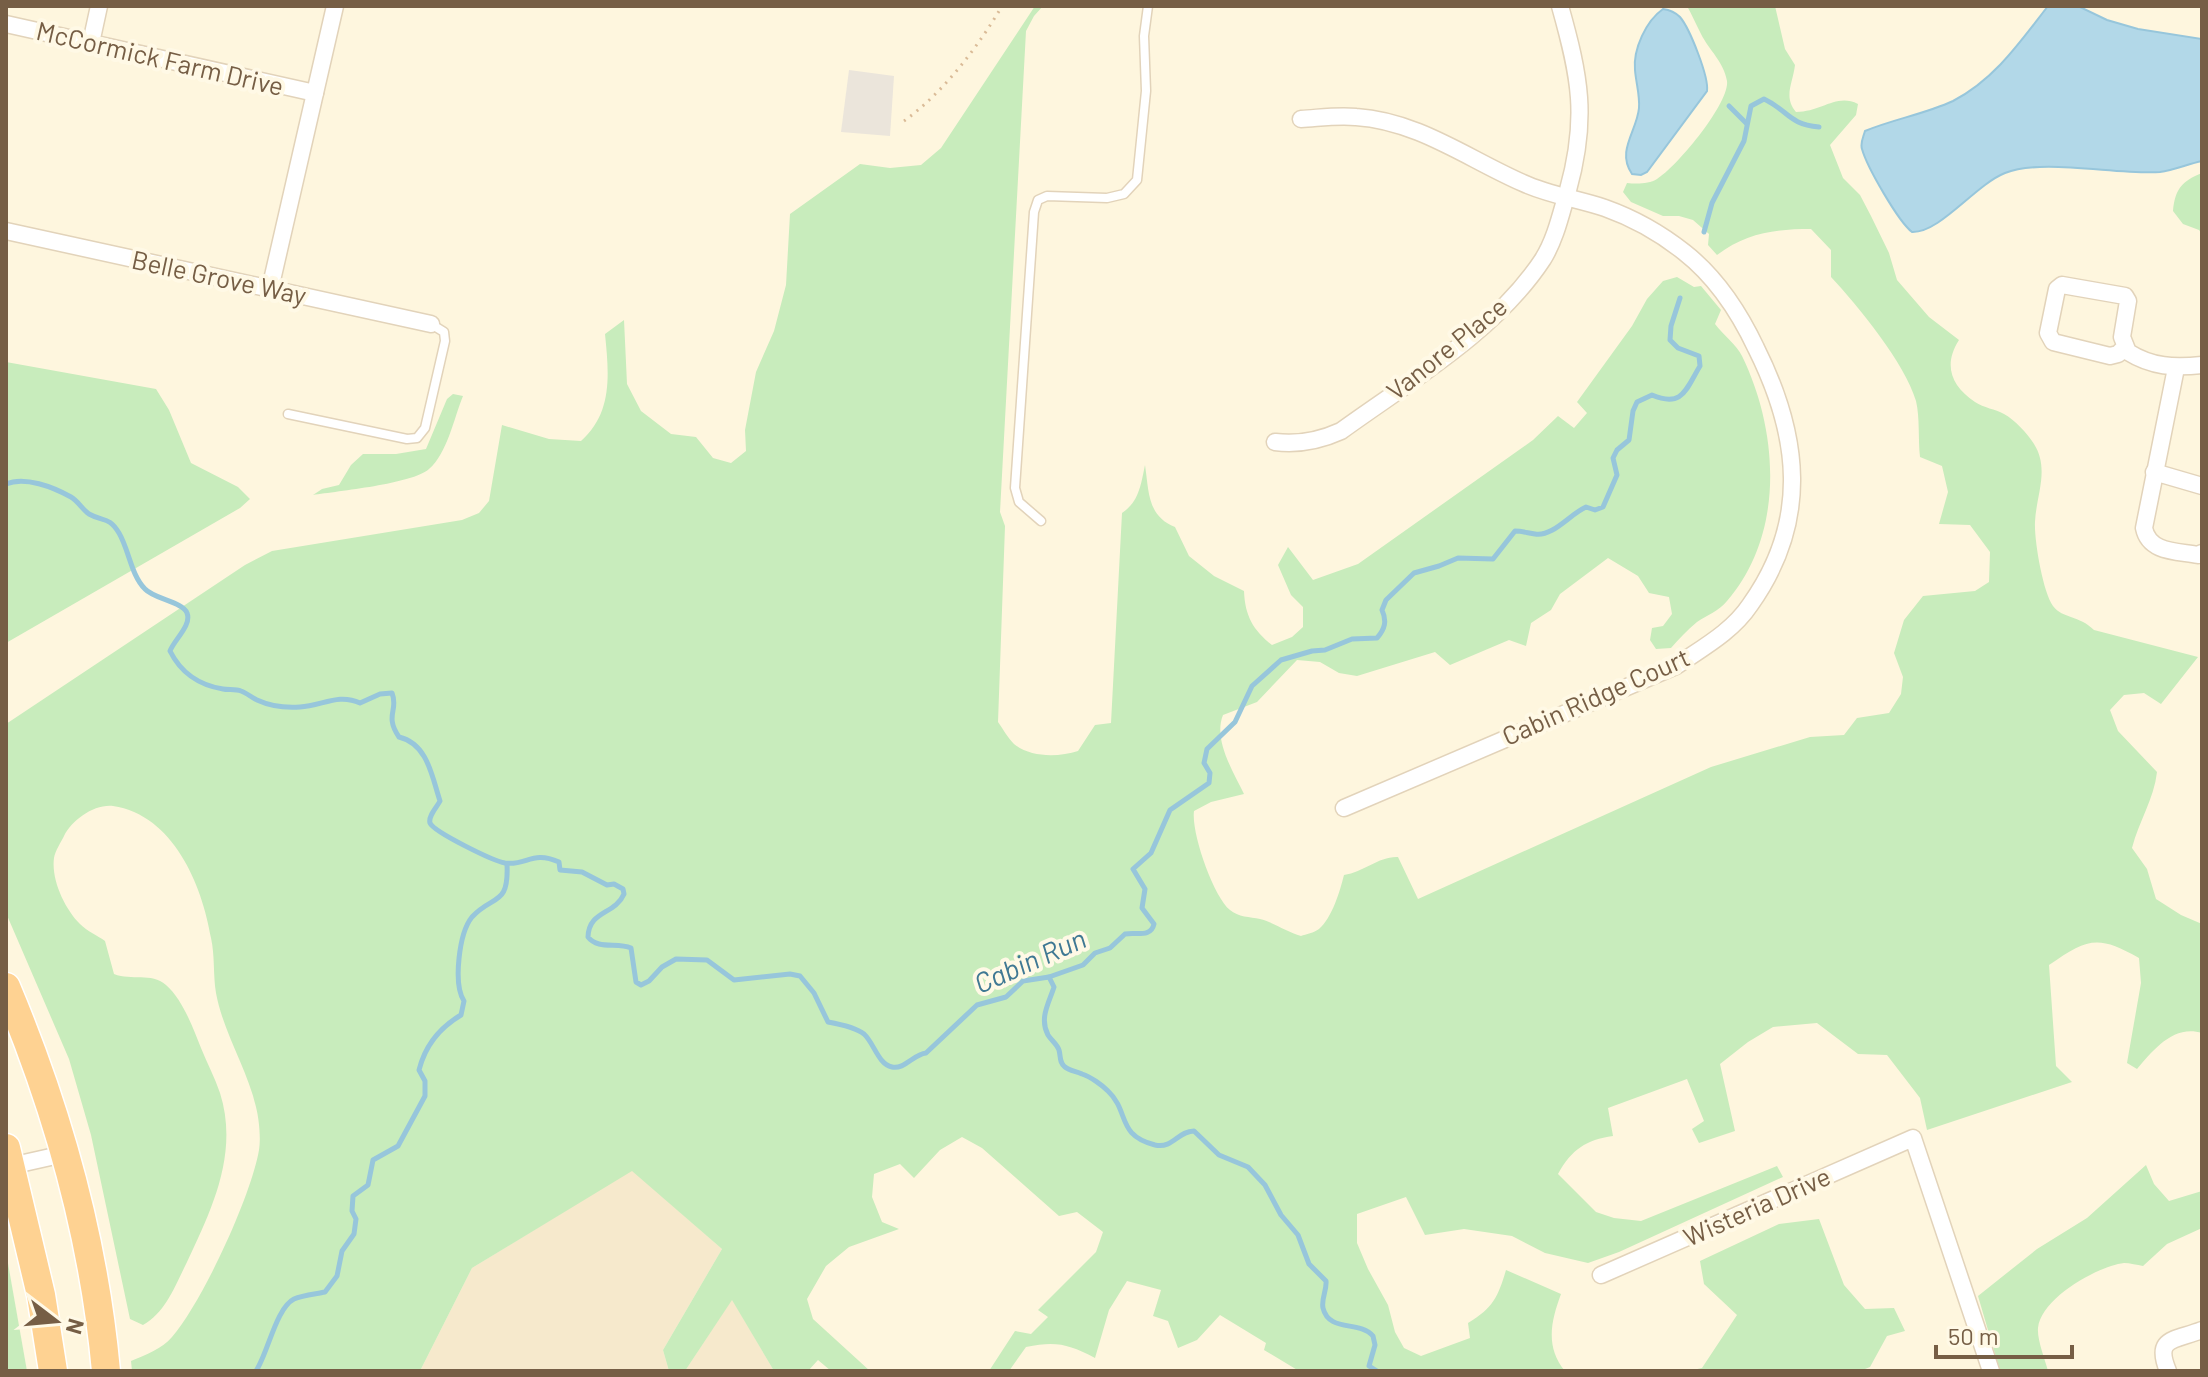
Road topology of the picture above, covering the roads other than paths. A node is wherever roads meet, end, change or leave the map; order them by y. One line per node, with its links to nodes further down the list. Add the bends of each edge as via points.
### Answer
1 (99, 6): 6 (street)
2 (335, 6): 7 (street)
3 (1148, 6): 20 (lane, via 1137,180 1124,194 1107,198 1047,196 1038,200 1034,212 1015,488 1019,502)
4 (1560, 6): 9 (street, Vanore Place, via 1580,95 1576,161)
5 (6, 24): 6 (street, McCormick Farm Drive)
6 (91, 43): 7 (street, McCormick Farm Drive)
7 (315, 93): 11 (street)
8 (1301, 119): 9 (street, Cabin Ridge Court, via 1353,116 1403,126 1528,185)
9 (1566, 197): 17 (street, Vanore Place, via 1544,257 1473,334 1341,431 1323,440); 22 (street, Cabin Ridge Court, via 1617,213 1663,236 1706,273 1746,327 1786,419 1793,479 1788,524 1772,571 1725,633 1676,666)
10 (6, 231): 11 (street, Belle Grove Way)
11 (270, 289): 12 (street, Belle Grove Way)
12 (431, 324): 16 (lane, via 446,336 425,428 417,438)
13 (2125, 347): 13 (street, via 2125,296 2062,285 2057,289 2048,333 2053,342 2110,356); 15 (street, via 2138,358)
14 (2202, 365): 15 (street)
15 (2176, 368): 18 (street)
16 (288, 414)
17 (1275, 442)
18 (2154, 472): 19 (street); 21 (street, via 2146,536 2160,548)
19 (2202, 486)
20 (1041, 521)
21 (2202, 553)
22 (1344, 808)
23 (6, 987): 24 (highway)
24 (64, 1154): 25 (street); 29 (highway, via 92,1273)
25 (8, 1160): 28 (highway, via 41,1295)
26 (1601, 1275): 30 (street, Wisteria Drive, via 1913,1138)
27 (2202, 1330): 31 (street, via 2165,1344 2161,1350)
28 (53, 1371)
29 (106, 1371)
30 (1991, 1371)
31 (2168, 1371)

